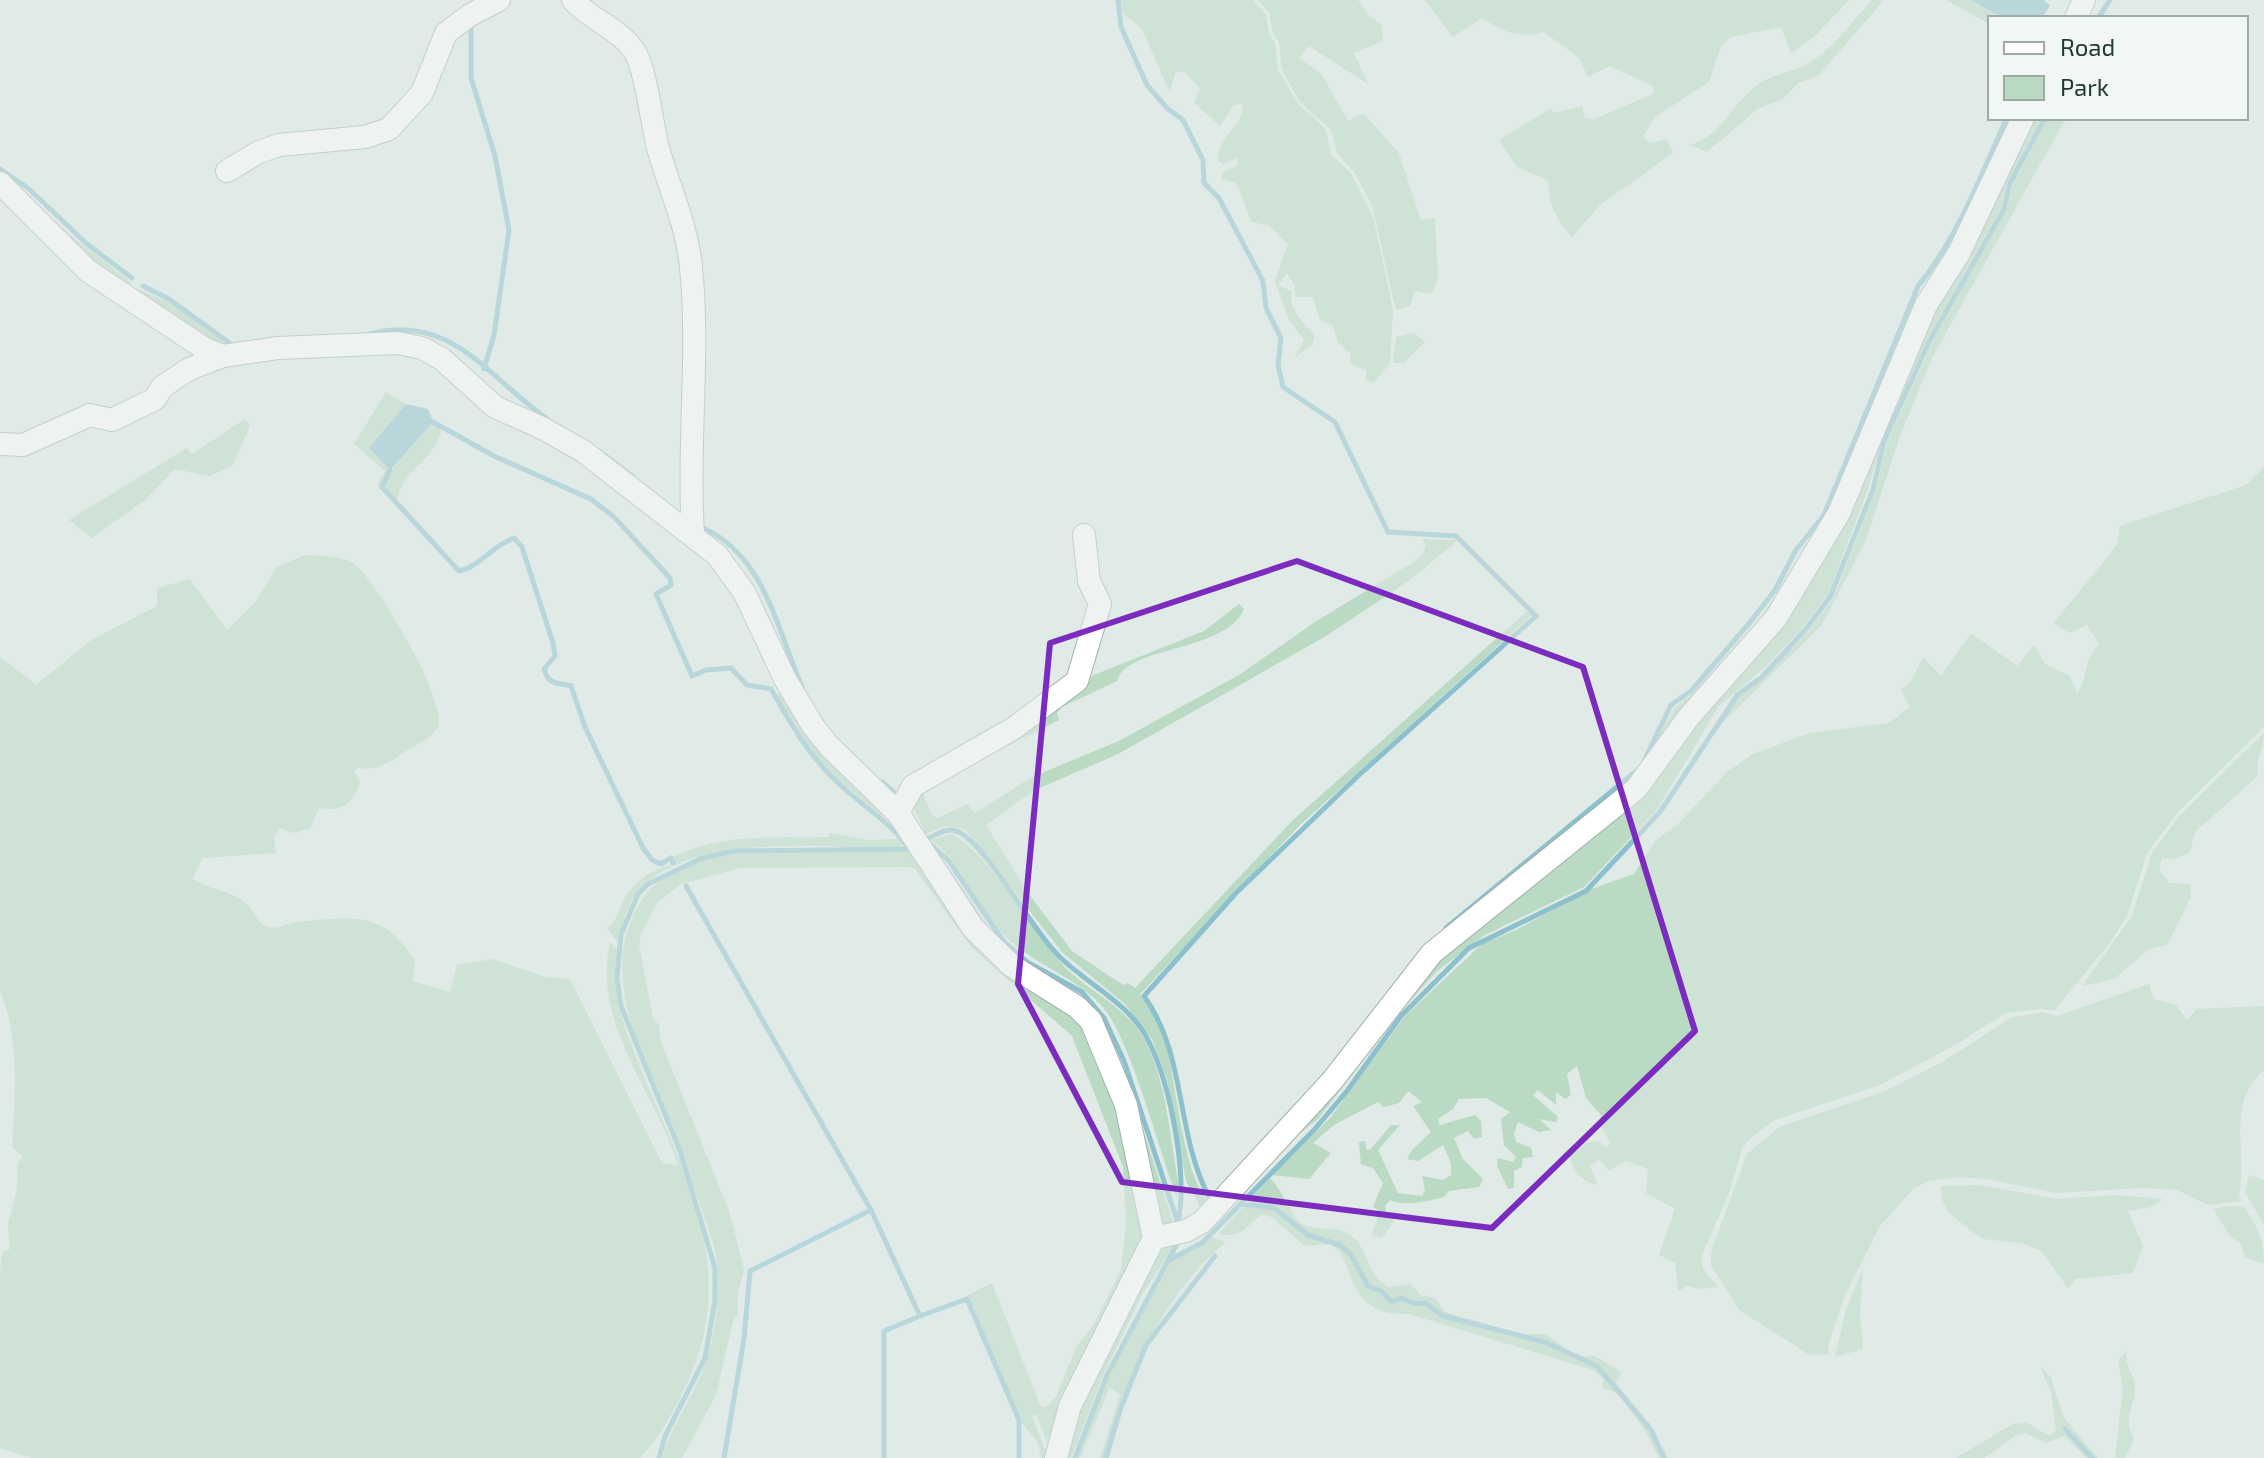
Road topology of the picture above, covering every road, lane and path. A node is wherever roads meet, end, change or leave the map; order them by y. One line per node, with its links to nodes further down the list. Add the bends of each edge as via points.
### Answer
1 (499, 0): 4 (street, via 446,33 422,93 389,129 365,137 279,145)
2 (573, 0): 8 (street, via 637,56 665,174 683,220 696,362 690,473)
3 (2022, 120): 11 (street, via 1959,253 1926,305 1839,513 1776,618 1688,718 1636,789 1432,953 1332,1081 1202,1222)
4 (227, 171)
5 (0, 183): 6 (street, via 88,271 177,332)
6 (223, 356): 7 (street, via 189,369 162,387 155,399 112,420 90,415 23,445); 8 (street, via 376,342 422,348 442,359 495,407 583,451)
7 (0, 444)
8 (693, 534): 10 (street, via 738,581 813,726)
9 (1084, 535): 10 (street, via 1089,581 1100,604 1077,681 1014,728 913,786)
10 (898, 813): 11 (street, via 973,928 1012,966 1091,1021 1126,1105)
11 (1154, 1238): 12 (street, via 1070,1406)
12 (1056, 1458)

